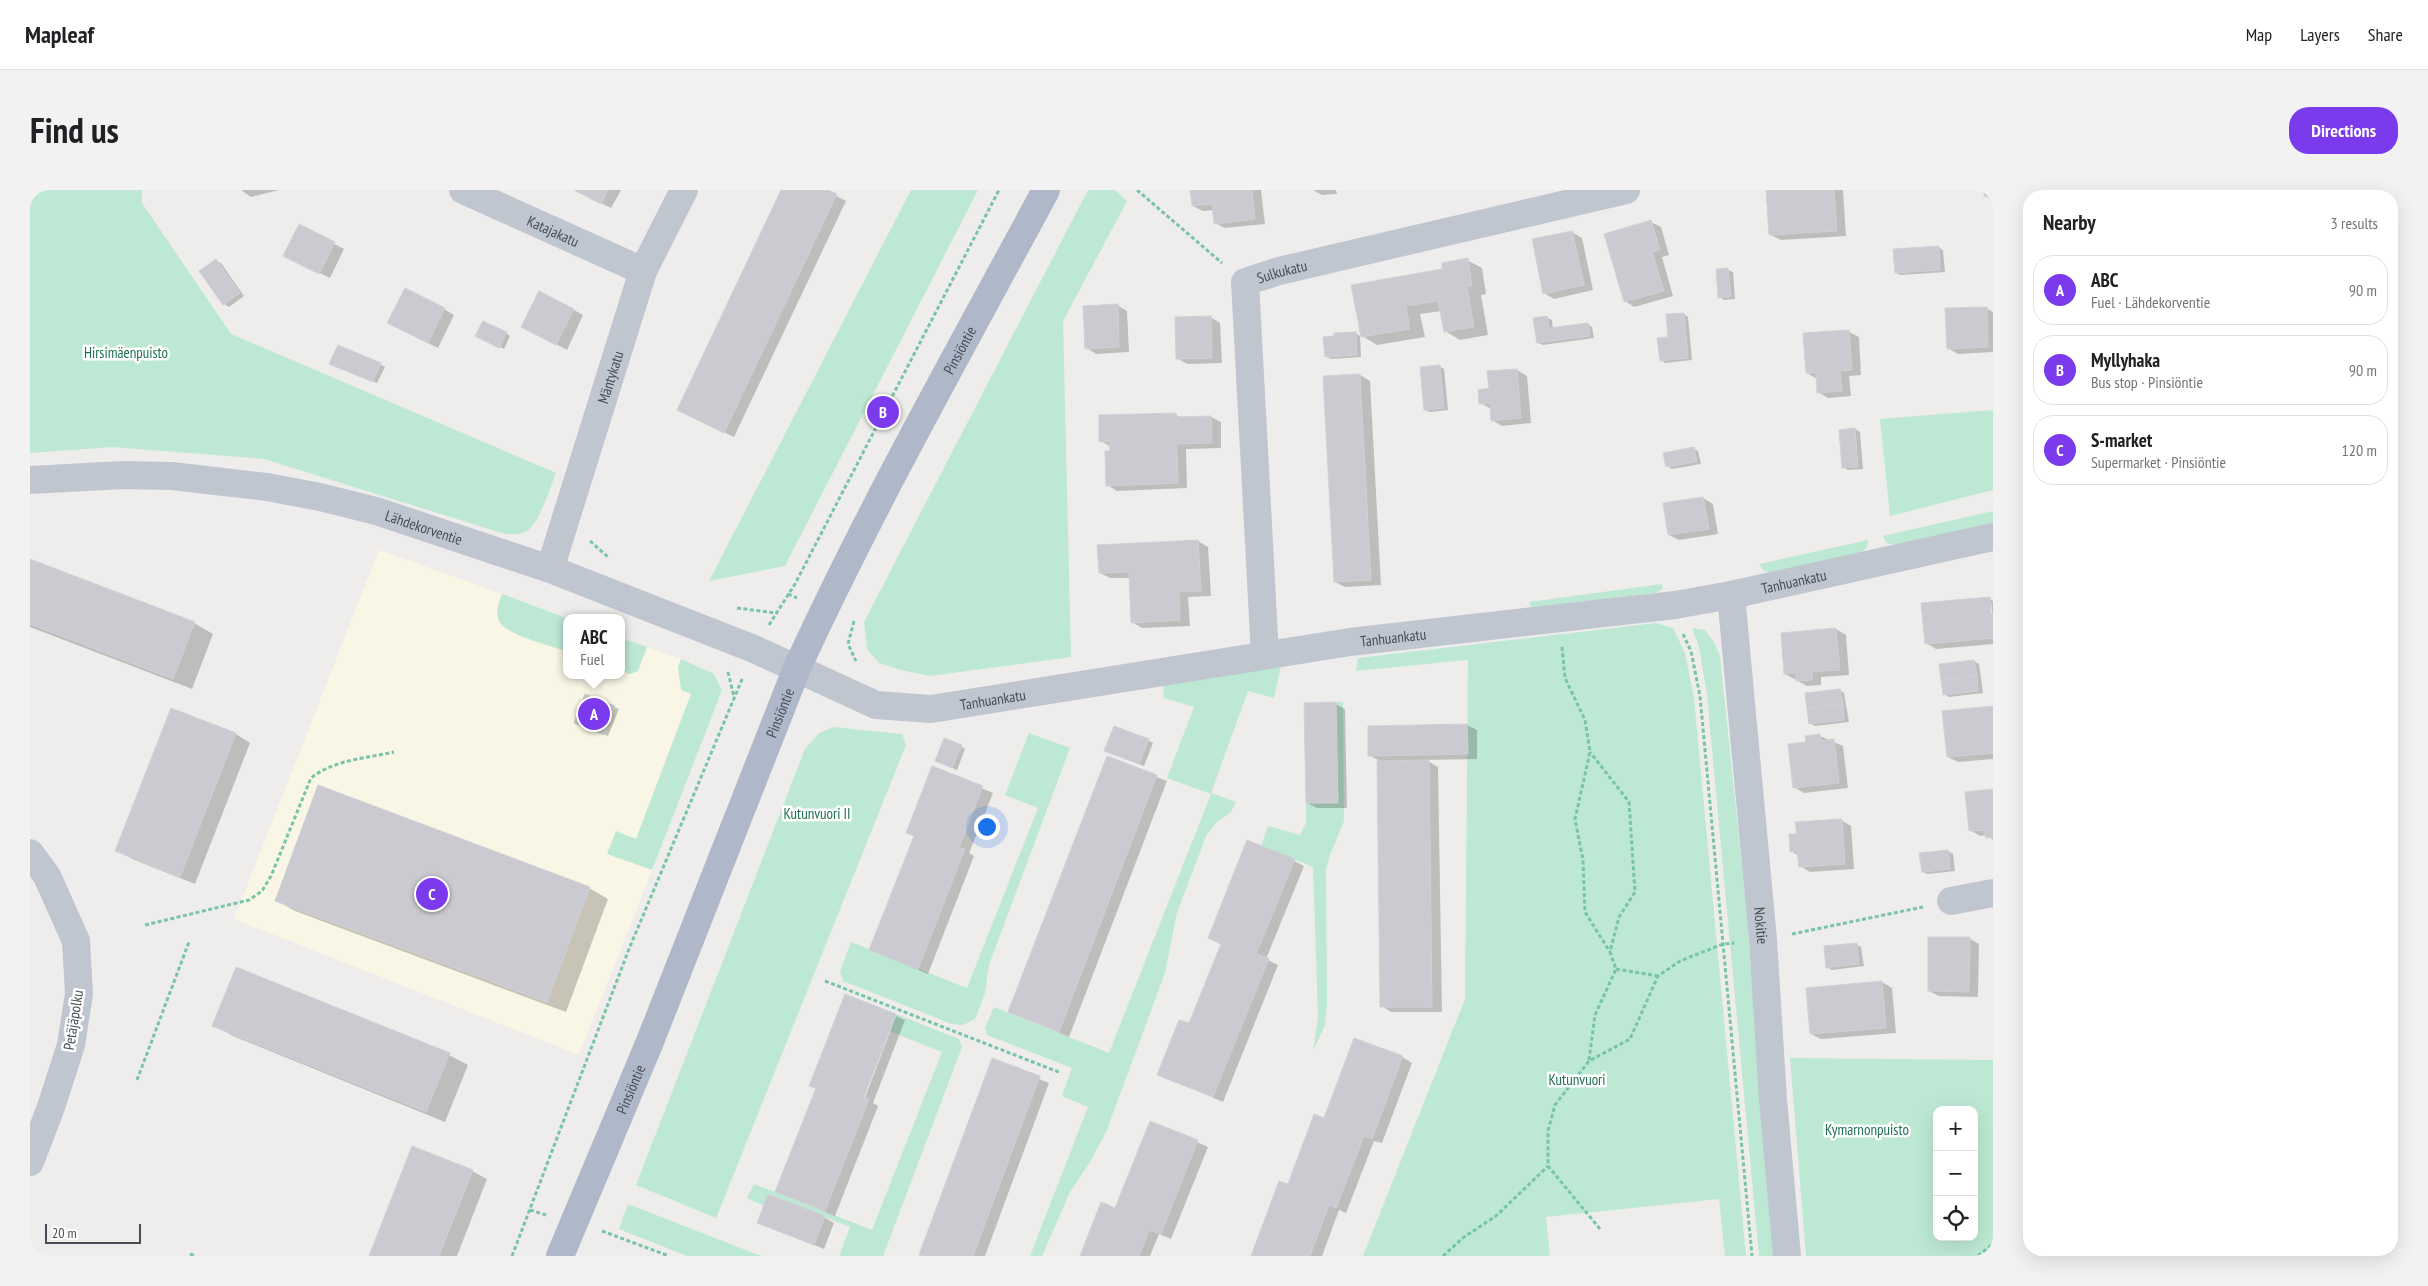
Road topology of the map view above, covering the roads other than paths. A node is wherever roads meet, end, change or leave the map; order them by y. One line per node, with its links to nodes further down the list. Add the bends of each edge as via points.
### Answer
1 (463, 190): 5 (street, Katajakatu)
2 (684, 190): 5 (street, Mäntykatu)
3 (1046, 190): 11 (main road, Pinsiöntie, via 861,538)
4 (1626, 190): 10 (street, Sulkukatu, via 1279,271 1245,282)
5 (643, 271): 8 (street, Mäntykatu)
6 (30, 480): 8 (street, Lähdekorventie, via 172,476 267,487 376,511)
7 (1993, 537): 9 (street, Tanhuankatu)
8 (550, 569): 11 (street, Lähdekorventie)
9 (1731, 596): 10 (street, Tanhuankatu); 17 (street, Nokitie, via 1763,940)
10 (1265, 655): 11 (street, Tanhuankatu, via 931,709 876,705)
11 (797, 668): 16 (main road, Pinsiöntie, via 649,1044)
12 (30, 853): 15 (street, Petäjäpolku, via 47,876 76,941 79,994 71,1045 52,1107)
13 (1993, 893): 14 (street)
14 (1951, 901)
15 (30, 1162)
16 (560, 1256)
17 (1786, 1256)

